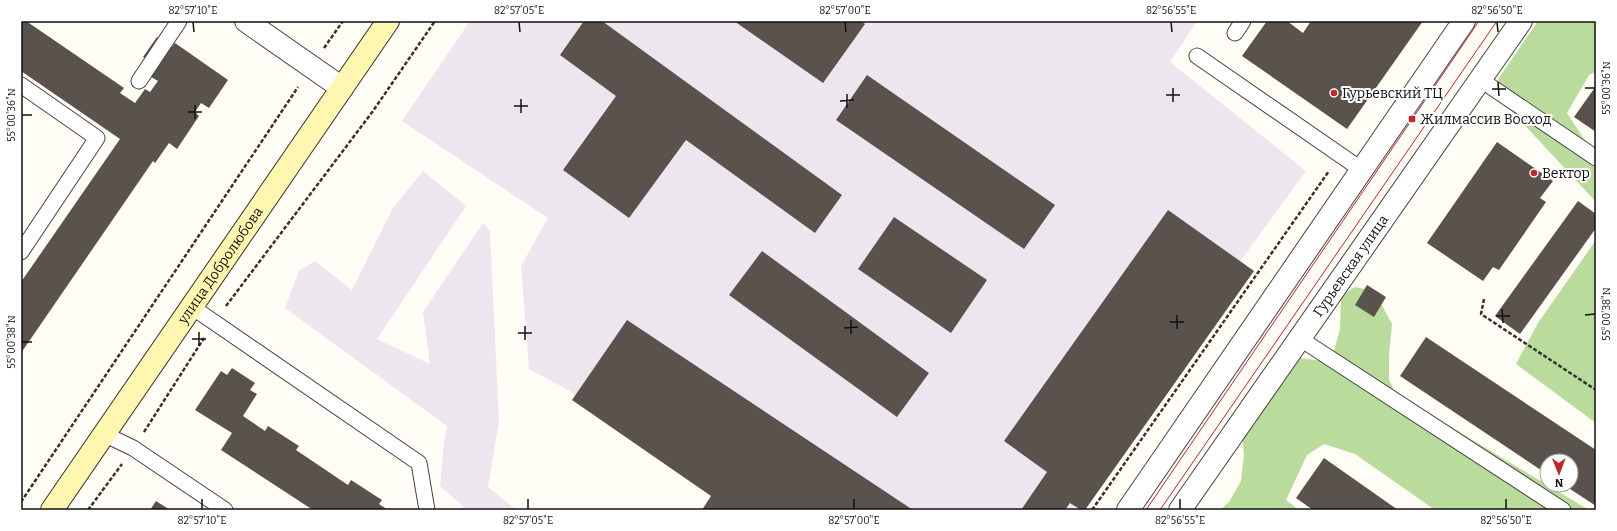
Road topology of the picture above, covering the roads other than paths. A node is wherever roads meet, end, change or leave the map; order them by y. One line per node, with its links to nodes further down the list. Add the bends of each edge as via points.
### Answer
1 (178, 21): 8 (lane)
2 (246, 21): 10 (street)
3 (388, 21): 10 (main road, улица Добролюбова)
4 (1464, 21): 12 (street)
5 (1521, 21): 7 (street, Гурьевская улица)
6 (1197, 56): 12 (lane)
7 (1481, 80): 11 (lane); 15 (street, Гурьевская улица)
8 (139, 81)
9 (21, 85): 13 (lane, via 97,138)
10 (342, 88): 14 (main road, улица Добролюбова)
11 (1596, 158)
12 (1362, 170): 20 (street)
13 (21, 252)
14 (192, 307): 16 (main road, улица Добролюбова); 19 (lane, via 419,463)
15 (1300, 338): 21 (street, Гурьевская улица); 22 (lane)
16 (104, 434): 17 (main road, улица Добролюбова); 18 (lane, via 134,448)
17 (52, 510)
18 (225, 510)
19 (427, 510)
20 (1128, 510)
21 (1180, 510)
22 (1563, 510)

